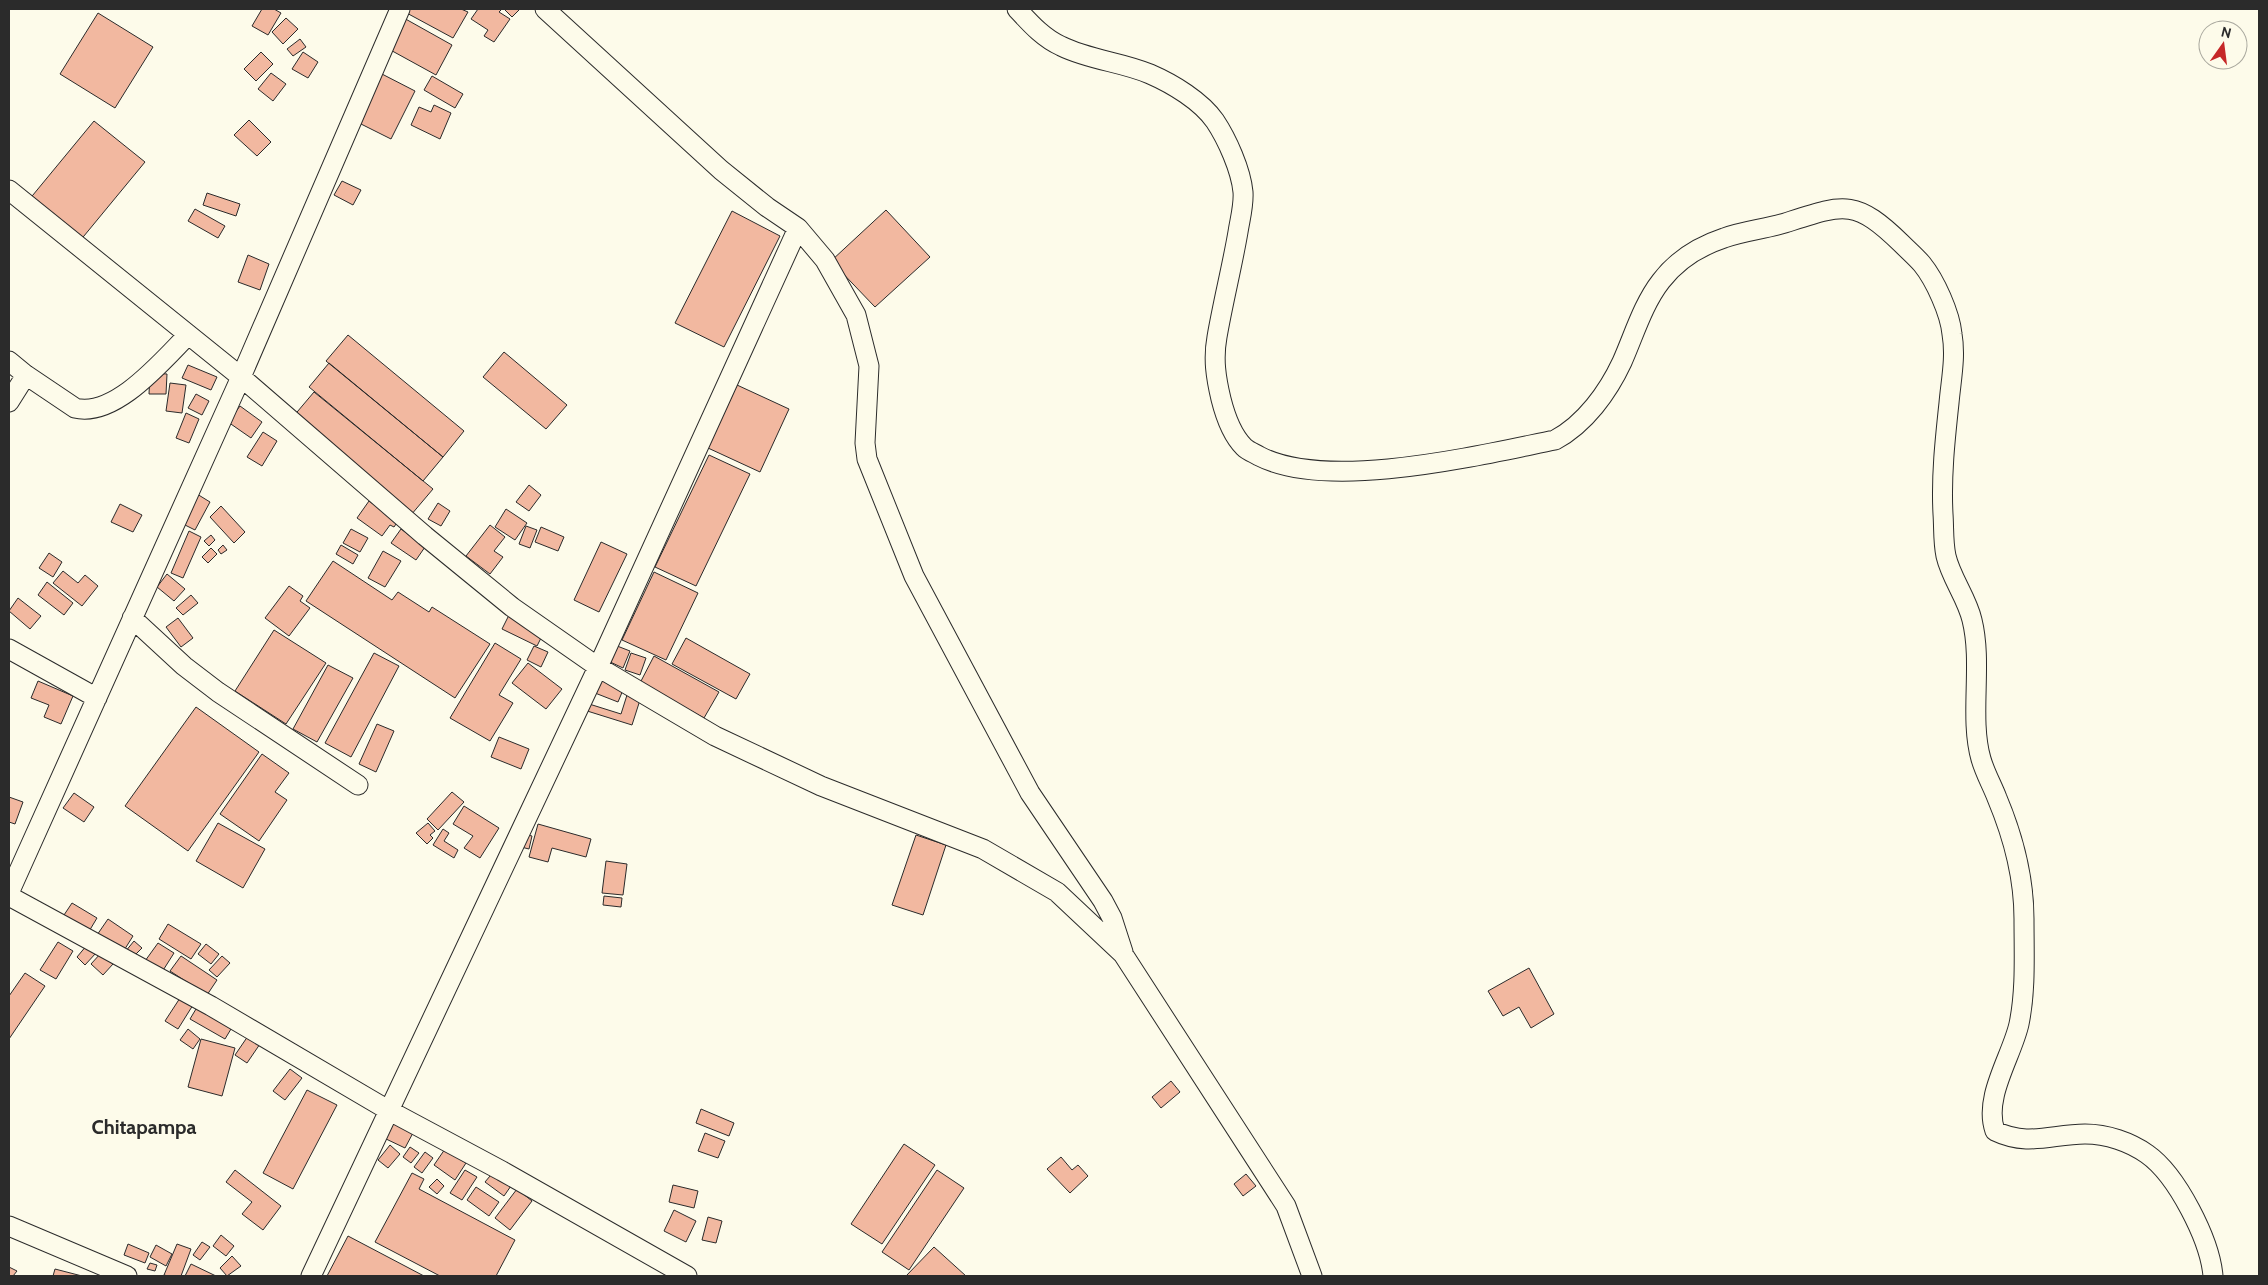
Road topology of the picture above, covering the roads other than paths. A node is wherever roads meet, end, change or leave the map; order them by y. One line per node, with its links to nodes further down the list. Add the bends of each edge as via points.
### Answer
1 (400, 9): 9 (street)
2 (545, 9): 5 (street, via 721,170)
3 (1017, 9): 24 (street, via 1038,31 1059,46 1150,74 1198,102 1215,121 1238,169 1243,193 1214,355 1216,381 1234,434 1245,448 1267,460 1320,470 1373,470 1453,461 1555,440 1584,418 1603,393 1660,283 1677,263 1726,237 1822,210 1844,207 1861,211 1883,225 1924,265 1946,307 1952,332 1954,359 1941,488 1947,558 1972,620 1980,756 1998,799 2021,874 2023,996 2018,1027 1997,1084 1992,1122 1995,1131 2006,1136 2031,1140 2085,1134 2110,1137 2148,1154 2167,1173 2201,1230)
4 (9, 190): 6 (street)
5 (798, 228): 13 (street); 17 (street, via 824,260 856,315 869,366 867,459 914,576 1030,794 1112,918)
6 (188, 335): 8 (street, via 118,400 85,411 75,408); 9 (street)
7 (9, 361): 8 (street)
8 (26, 375): 10 (street)
9 (241, 376): 11 (street); 13 (street, via 512,607)
10 (9, 402)
11 (132, 618): 14 (street); 15 (street, via 218,692)
12 (9, 649): 14 (street)
13 (598, 667): 17 (street, via 724,740 820,786 983,849 1056,892); 18 (street)
14 (96, 698): 16 (street)
15 (358, 785)
16 (9, 894): 18 (street, via 211,1006)
17 (1124, 954): 23 (street, via 1286,1206)
18 (388, 1110): 21 (street); 22 (street, via 502,1170)
19 (9, 1226): 20 (street)
20 (127, 1276)
21 (311, 1276)
22 (687, 1276)
23 (1312, 1276)
24 (2213, 1276)

